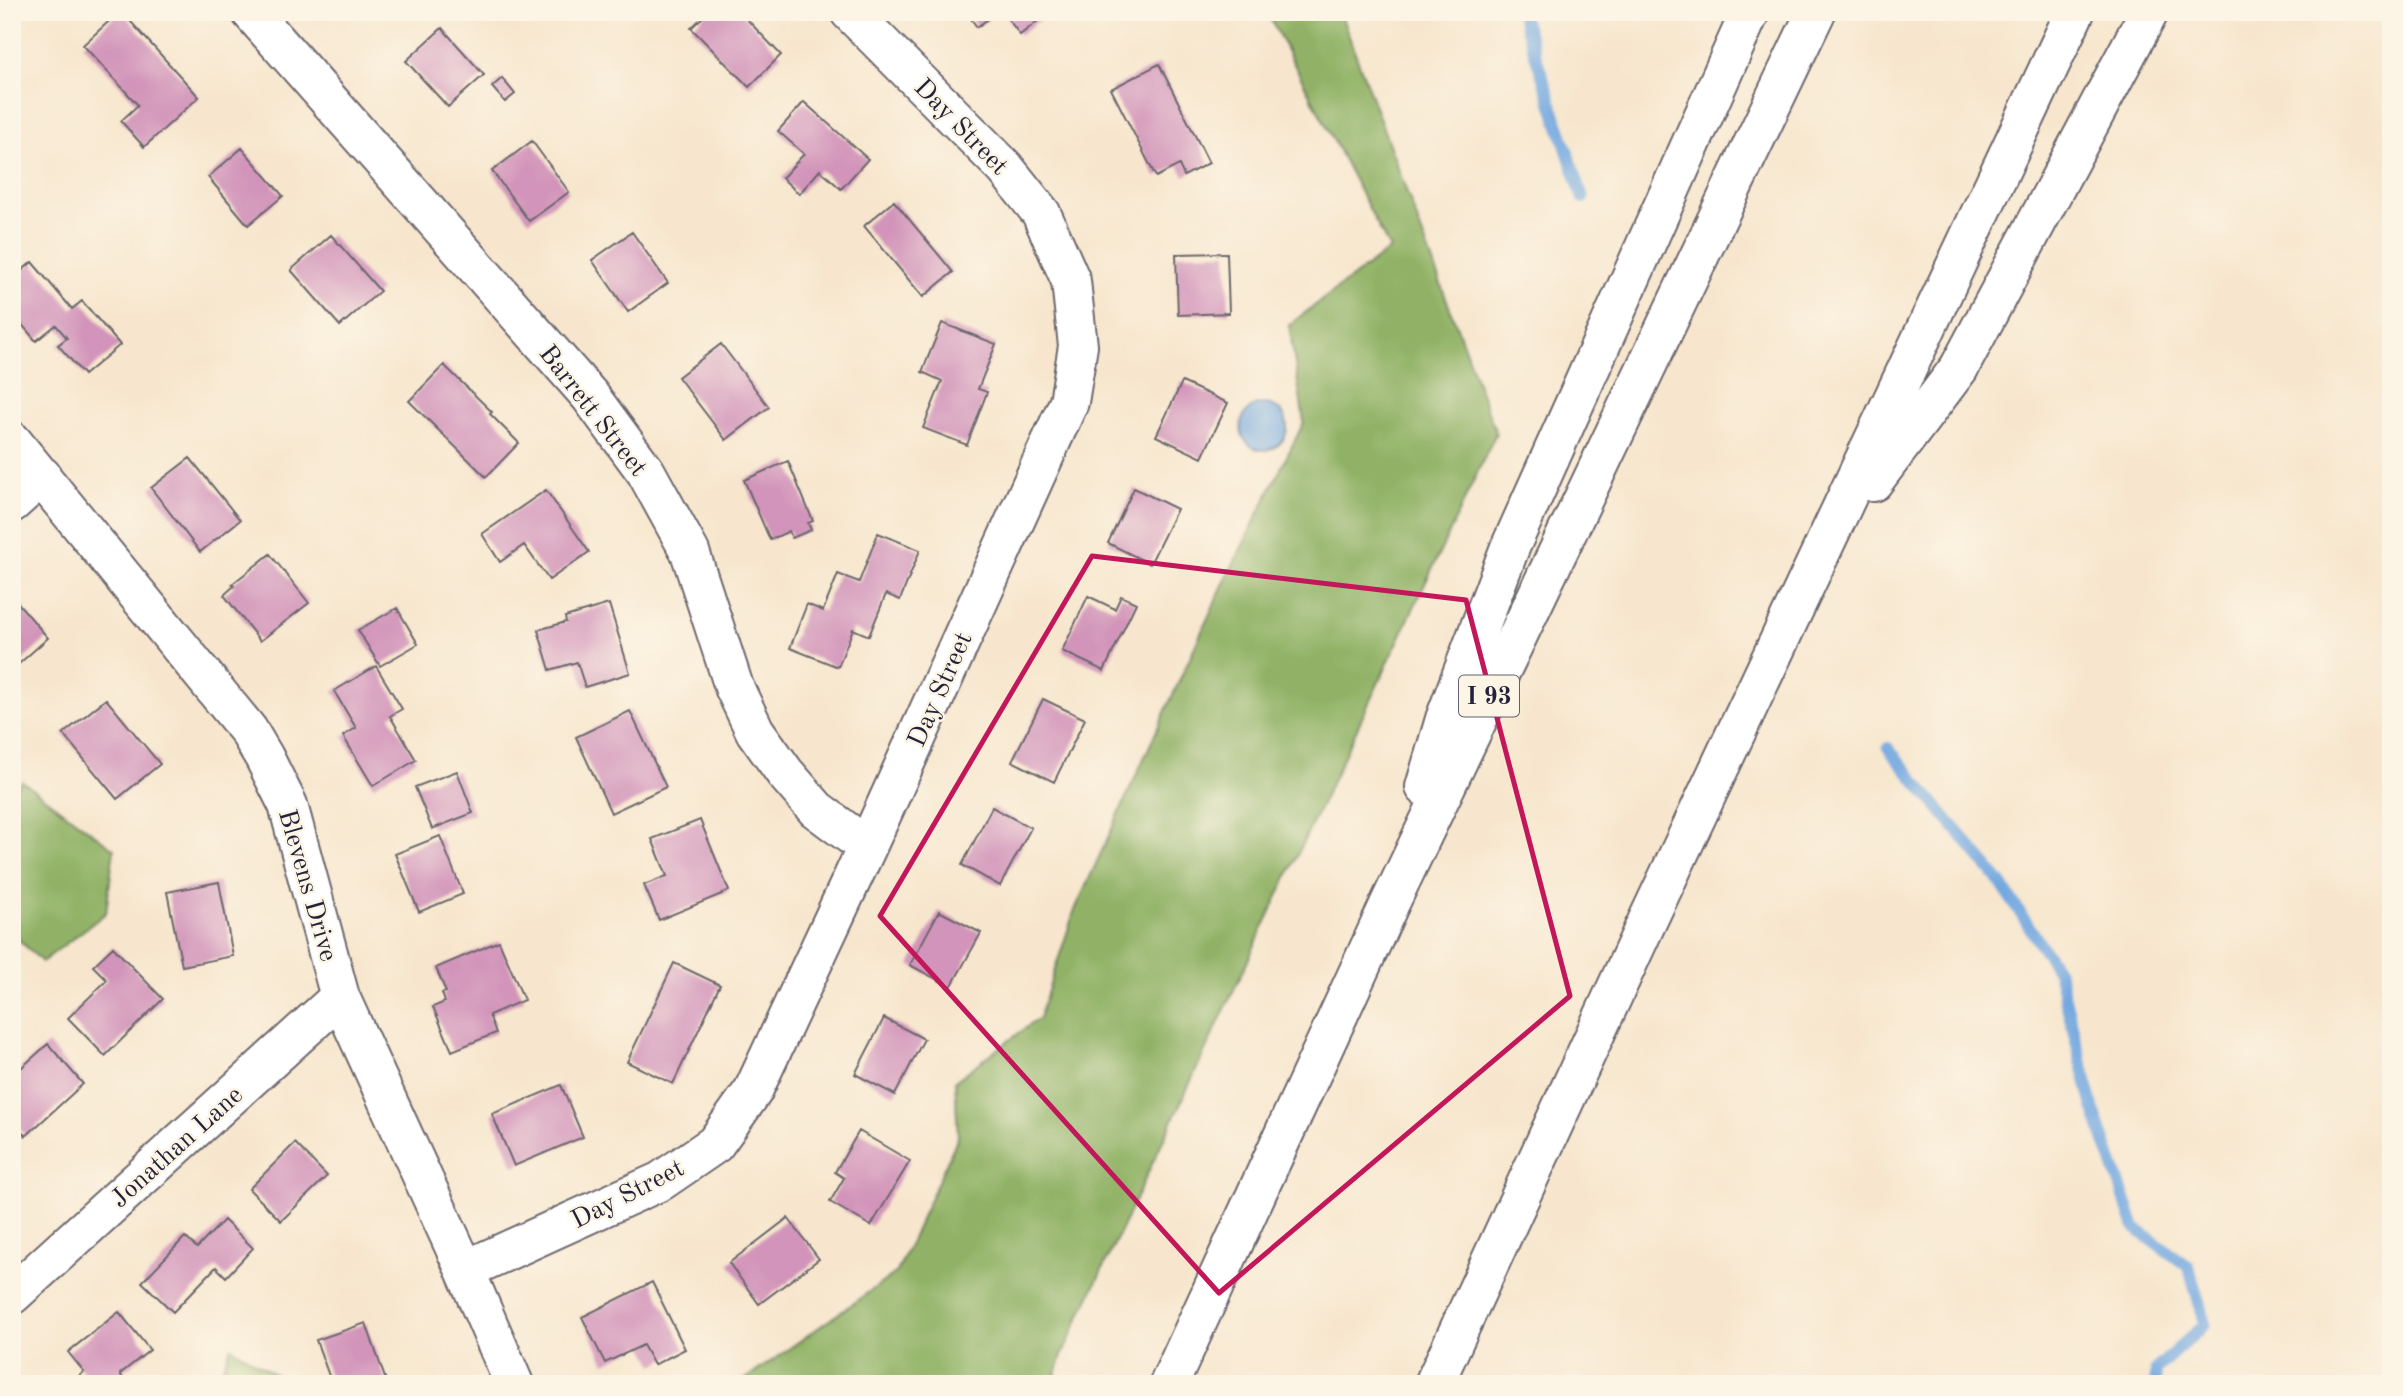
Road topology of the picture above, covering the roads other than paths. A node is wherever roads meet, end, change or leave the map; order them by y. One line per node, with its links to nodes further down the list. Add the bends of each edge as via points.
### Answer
1 (251, 12): 11 (main road, Barrett Street, via 582,387 646,472 690,552 734,687 755,732 816,809)
2 (850, 12): 11 (main road, Day Street, via 1005,168 1041,213 1071,281 1078,346 1069,402)
3 (1750, 12): 12 (main road, via 1508,550 1445,719)
4 (1816, 12): 12 (main road, I 93)
5 (2075, 12): 10 (main road)
6 (2149, 12): 10 (main road, via 1959,368)
7 (12, 441): 8 (main road, Blevens Drive)
8 (42, 476): 9 (main road); 13 (main road, Blevens Drive, via 248,730 264,757 288,806)
9 (12, 503)
10 (1824, 549): 18 (main road)
11 (867, 847): 14 (main road, Day Street, via 753,1091 715,1144 661,1181)
12 (1390, 903): 17 (main road, I 93)
13 (340, 997): 14 (main road, Blevens Drive); 15 (main road, Jonathan Lane)
14 (465, 1270): 16 (main road, Blevens Drive)
15 (12, 1295)
16 (514, 1384)
17 (1169, 1384)
18 (1434, 1384)

